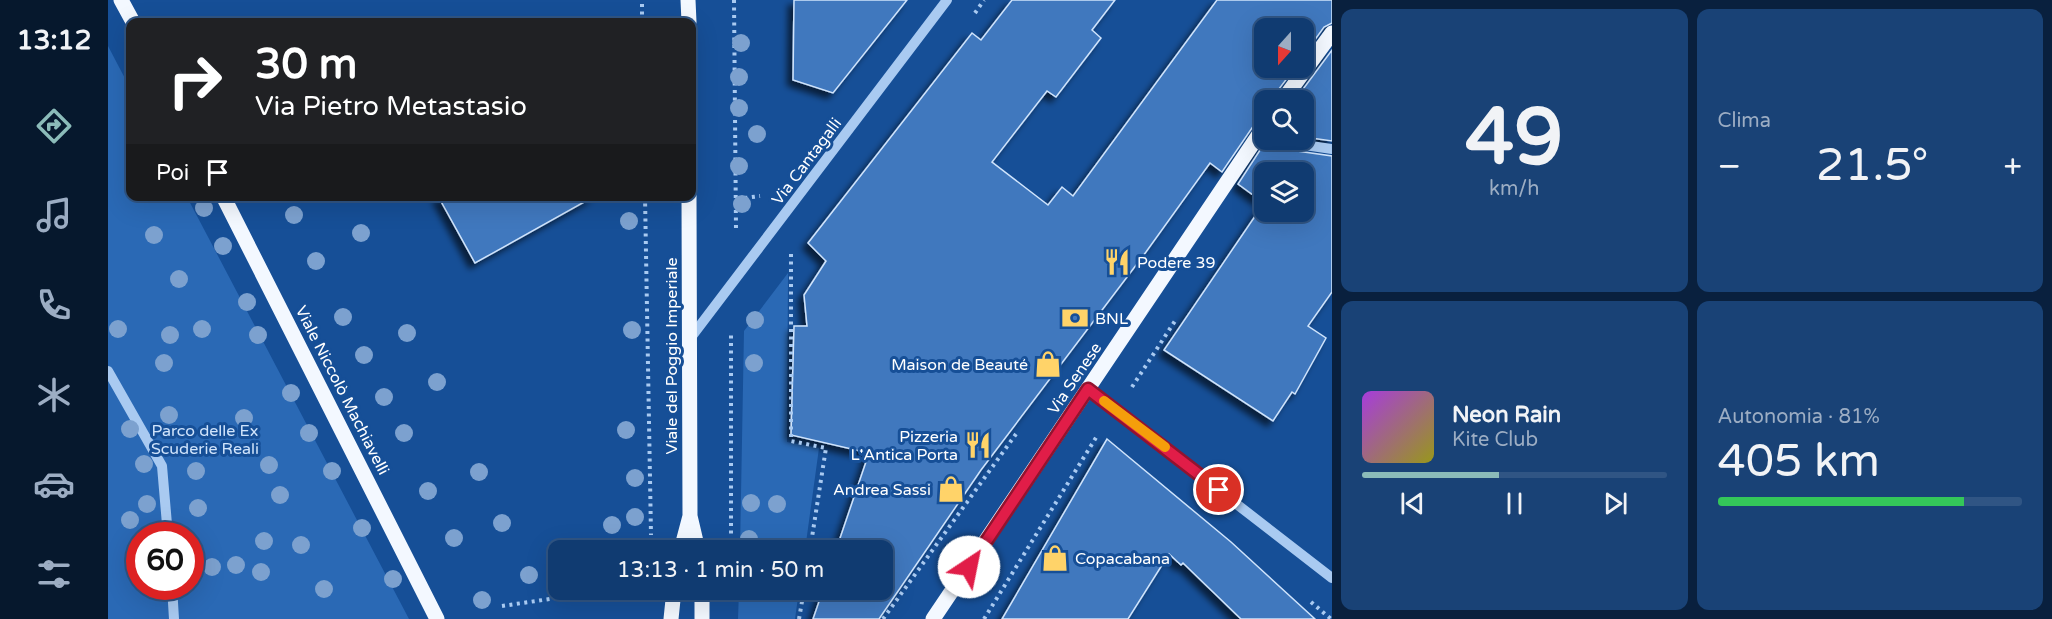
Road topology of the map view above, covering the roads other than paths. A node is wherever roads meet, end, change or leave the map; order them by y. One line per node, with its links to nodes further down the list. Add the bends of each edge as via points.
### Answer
1 (121, 0): 4 (main road)
2 (688, 0): 5 (main road)
3 (947, 0): 13 (street, Via Cantagalli)
4 (131, 18)
5 (688, 18)
6 (1332, 33): 7 (main road)
7 (1290, 90)
8 (1314, 146): 9 (street)
9 (1332, 149)
10 (1254, 150): 15 (main road, Via Senese)
11 (227, 201): 22 (main road, Viale Niccolò Machiavelli)
12 (689, 201): 13 (main road, Viale del Poggio Imperiale)
13 (689, 340): 16 (main road, Viale del Poggio Imperiale)
14 (108, 371): 17 (street, via 162,466)
15 (1088, 389): 20 (street); 30 (main road, Via Senese)
16 (690, 516): 18 (main road, Viale del Poggio Imperiale); 19 (main road, Viale del Poggio Imperiale)
17 (167, 522)
18 (684, 540)
19 (696, 540)
20 (1332, 578)
21 (173, 600): 25 (street)
22 (429, 600): 26 (main road, Viale Niccolò Machiavelli); 27 (main road, Viale Niccolò Machiavelli)
23 (673, 600): 28 (main road)
24 (702, 600): 29 (main road)
25 (174, 619)
26 (437, 619)
27 (444, 619)
28 (671, 619)
29 (702, 619)
30 (933, 619)

